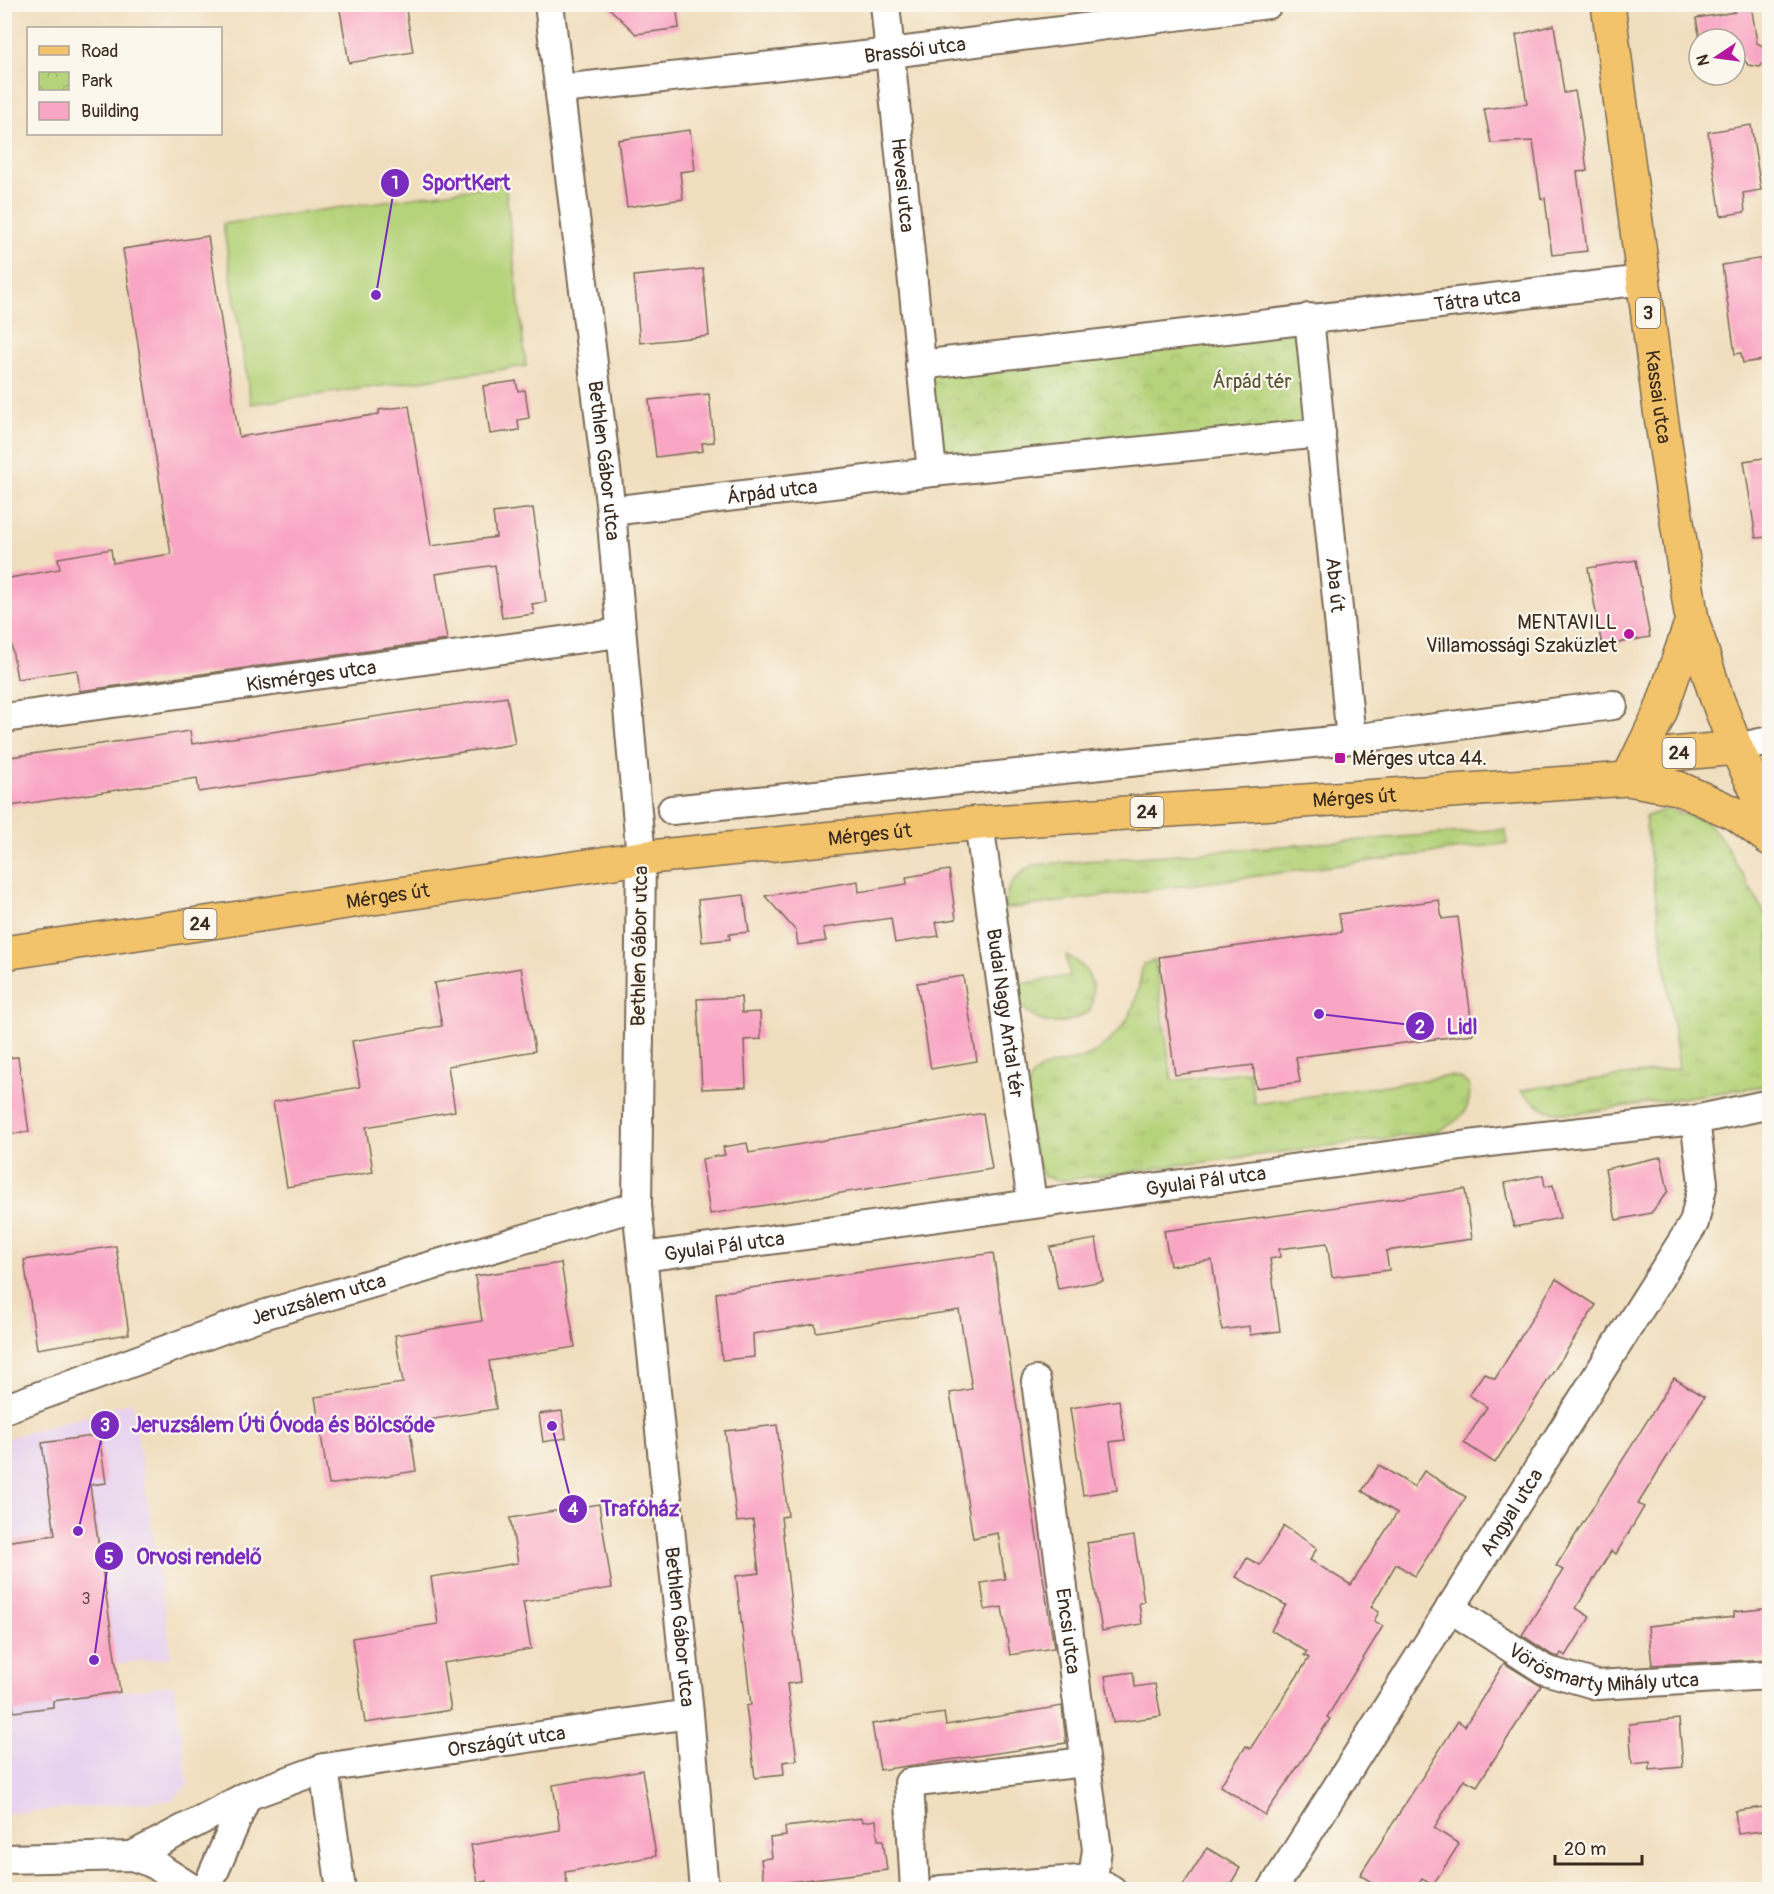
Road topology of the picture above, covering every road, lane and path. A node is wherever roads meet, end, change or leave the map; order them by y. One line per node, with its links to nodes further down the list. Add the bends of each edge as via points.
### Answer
1 (549, 4): 6 (street, Bethlen Gábor utca)
2 (885, 4): 5 (street, Hevesi utca)
3 (1268, 4): 5 (street, Brassói utca)
4 (1608, 4): 7 (main road, Kassai utca / 3)
5 (891, 53): 6 (street, Brassói utca); 9 (street, Hevesi utca)
6 (561, 89): 12 (street, Bethlen Gábor utca)
7 (1644, 280): 8 (street, Tátra utca); 13 (main road, Kassai utca / 3)
8 (1310, 318): 9 (street); 10 (street)
9 (920, 365): 11 (street)
10 (1321, 433): 11 (street); 17 (street, Aba út)
11 (932, 472): 12 (street, Árpád utca)
12 (611, 511): 14 (street, Bethlen Gábor utca)
13 (1692, 620): 19 (main road, Kassai utca / 3); 20 (main road, via 1659,713)
14 (619, 633): 16 (street, Kismérges utca); 25 (street, Bethlen Gábor utca)
15 (1613, 705): 17 (street)
16 (4, 718)
17 (1351, 739): 21 (street)
18 (1770, 741): 19 (street)
19 (1736, 748): 20 (main road, Mérges út / 24, via 1672,754); 22 (main road, 3)
20 (1628, 779): 23 (main road, Mérges út / 24); 24 (main road, via 1678,788 1738,815)
21 (672, 810)
22 (1770, 818)
23 (980, 823): 25 (main road, Mérges út / 24); 29 (street, Budai Nagy Antal tér)
24 (1770, 839)
25 (641, 858): 26 (main road, Mérges út / 24); 30 (street, Bethlen Gábor utca)
26 (4, 953)
27 (1770, 1104): 28 (street, Gyulai Pál utca)
28 (1695, 1120): 29 (street, Gyulai Pál utca, via 1506,1140); 34 (street, Angyal utca, via 1703,1183 1694,1222)
29 (1032, 1203): 31 (street, Gyulai Pál utca)
30 (637, 1206): 31 (street, Bethlen Gábor utca); 33 (street, Jeruzsálem utca, via 256,1317)
31 (643, 1257): 36 (street, Bethlen Gábor utca)
32 (1036, 1382): 37 (street, Encsi utca)
33 (4, 1409)
34 (1450, 1608): 35 (street, Vörösmarty Mihály utca, via 1545,1670 1597,1685); 49 (street, Angyal utca)
35 (1770, 1675)
36 (689, 1714): 38 (street, Országút utca); 46 (street, Bethlen Gábor utca)
37 (1084, 1762): 42 (street, Encsi utca); 47 (street, via 909,1783)
38 (324, 1768): 39 (street, Országút utca); 45 (street)
39 (247, 1796): 40 (street, Országút utca); 44 (street)
40 (132, 1856): 41 (street, Országút utca); 43 (street, Országút utca, via 152,1863)
41 (4, 1859)
42 (1103, 1884): 48 (street)
43 (194, 1890)
44 (206, 1890)
45 (342, 1890)
46 (704, 1890)
47 (915, 1890)
48 (941, 1890)
49 (1272, 1890)

